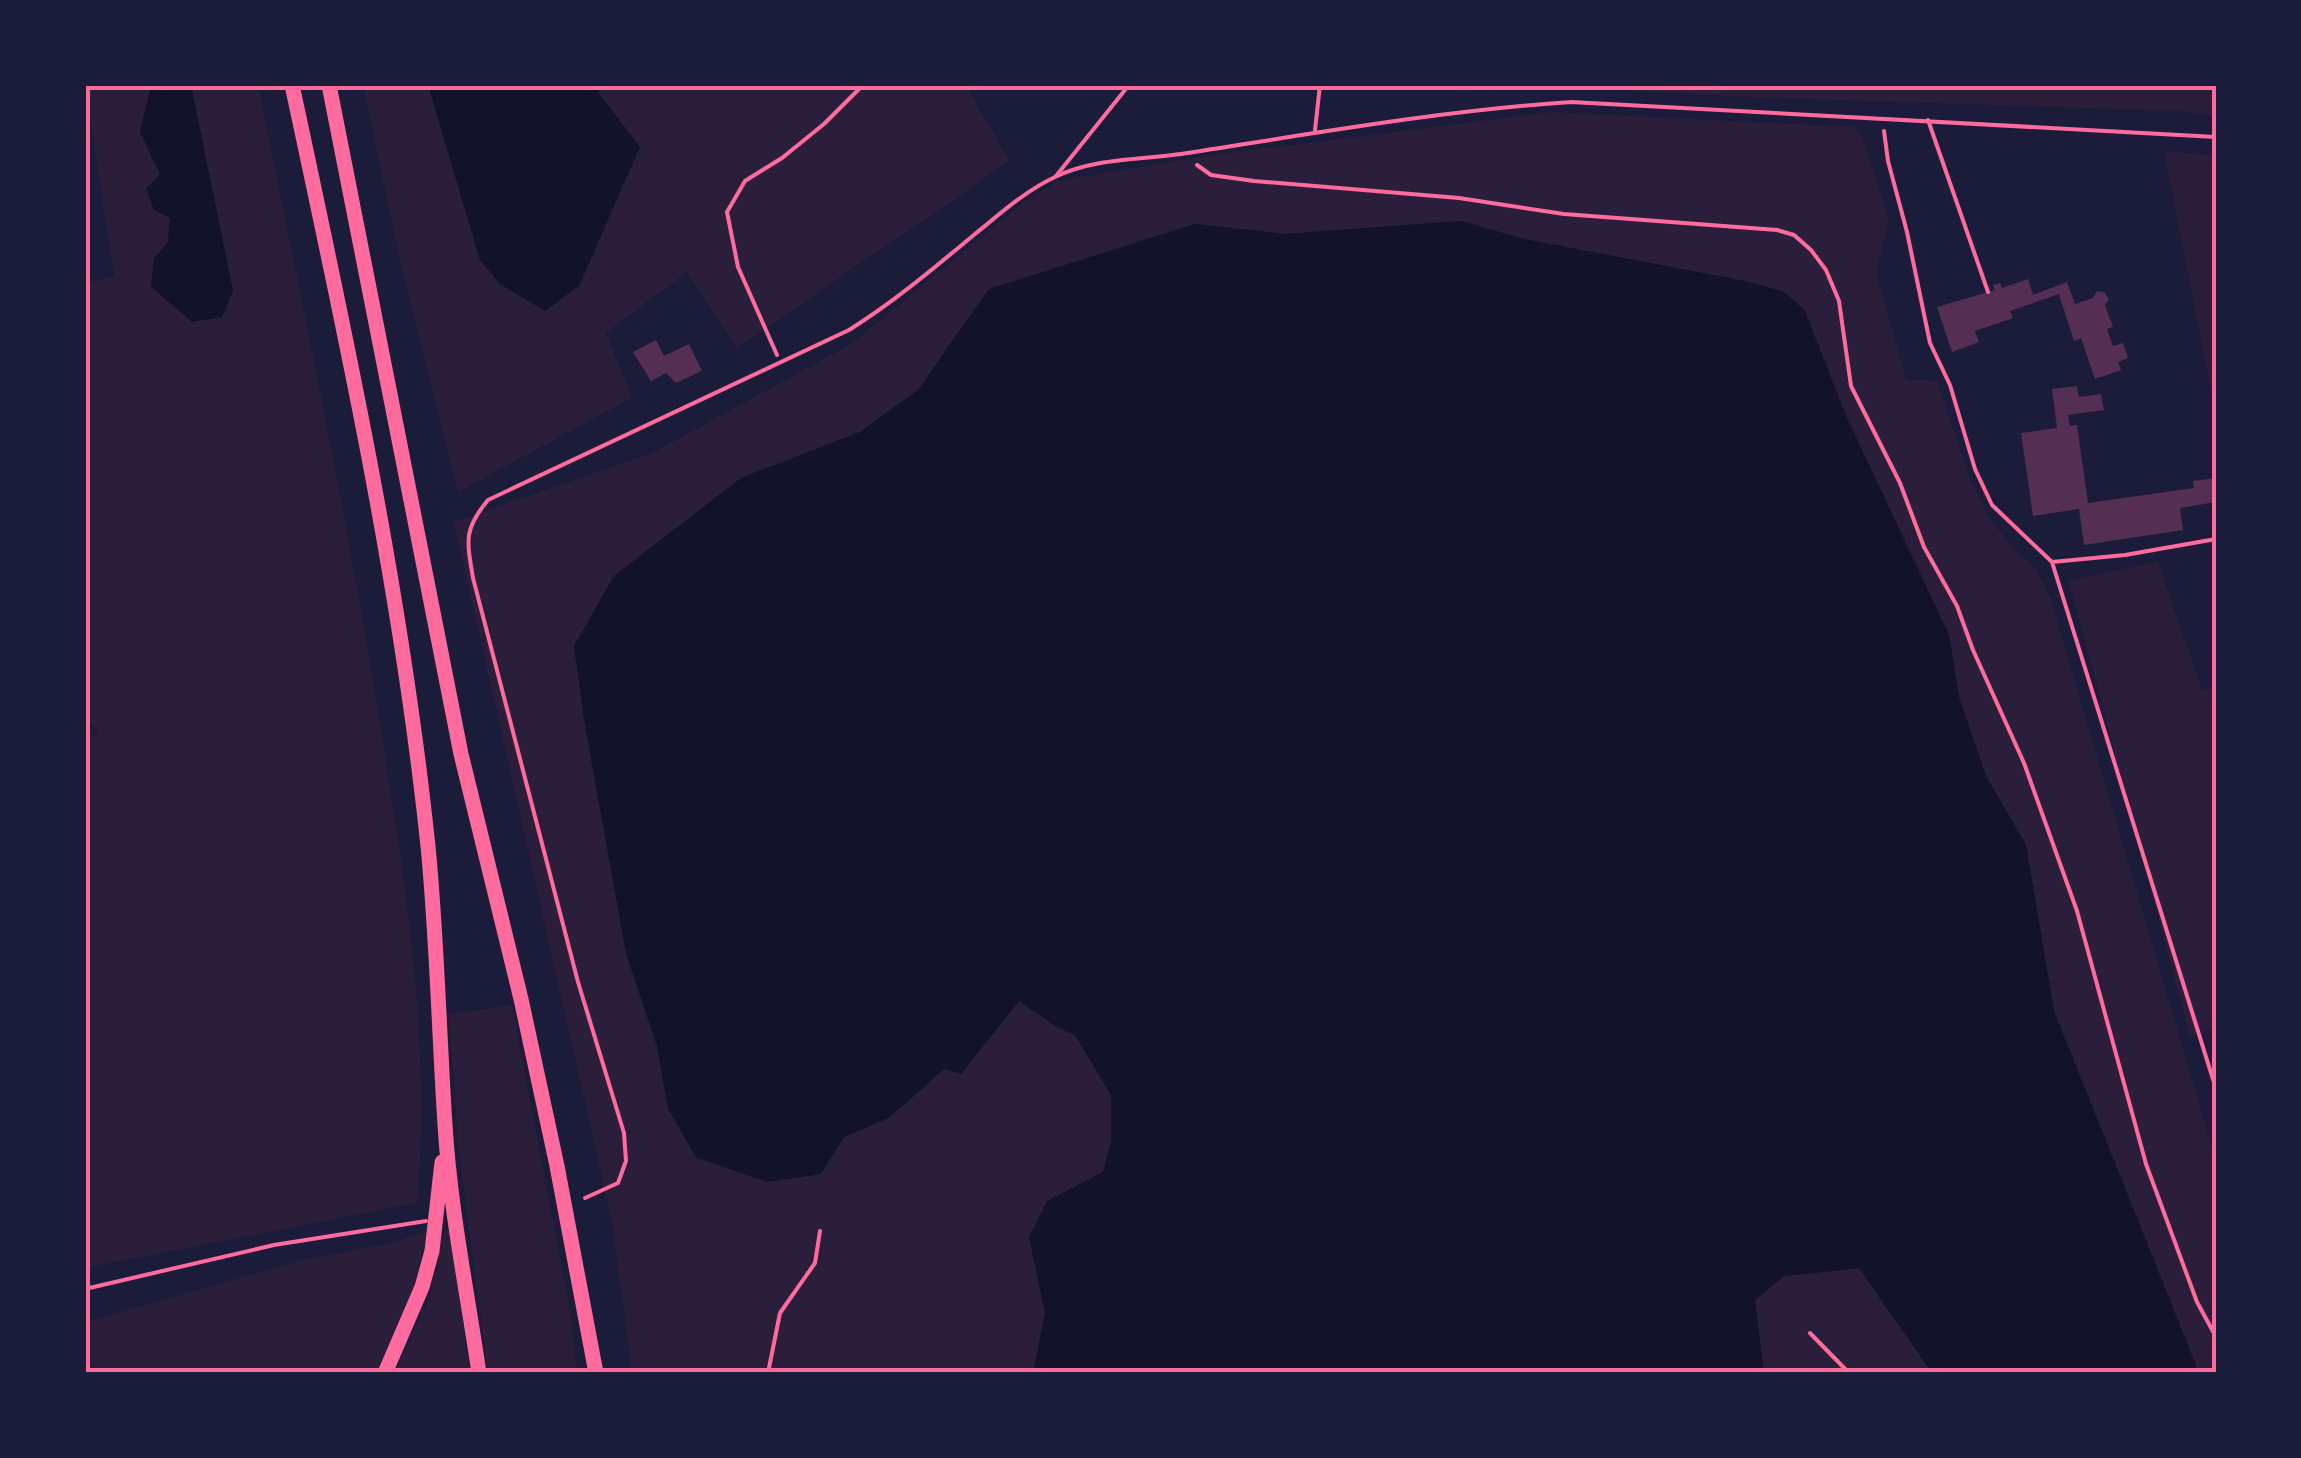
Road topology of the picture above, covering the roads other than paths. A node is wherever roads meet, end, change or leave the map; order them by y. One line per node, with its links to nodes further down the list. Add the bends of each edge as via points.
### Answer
1 (292, 85): 10 (highway, via 390,567 428,846)
2 (328, 85): 13 (highway, via 460,754 521,999)
3 (1128, 85): 8 (lane)
4 (1320, 85): 6 (lane)
5 (1928, 120): 6 (lane, via 1571,102); 7 (lane); 9 (lane)
6 (1315, 131): 8 (lane, via 1103,162)
7 (2216, 137)
8 (1056, 176): 11 (lane, via 877,313 488,500 470,522 473,578 624,1133 626,1161 618,1183)
9 (1988, 292)
10 (445, 1128): 15 (highway, via 432,1251); 16 (highway)
11 (585, 1198)
12 (426, 1221): 14 (lane, via 274,1245)
13 (576, 1276): 17 (highway); 18 (highway)
14 (85, 1289)
15 (385, 1373)
16 (479, 1373)
17 (588, 1373)
18 (596, 1373)

